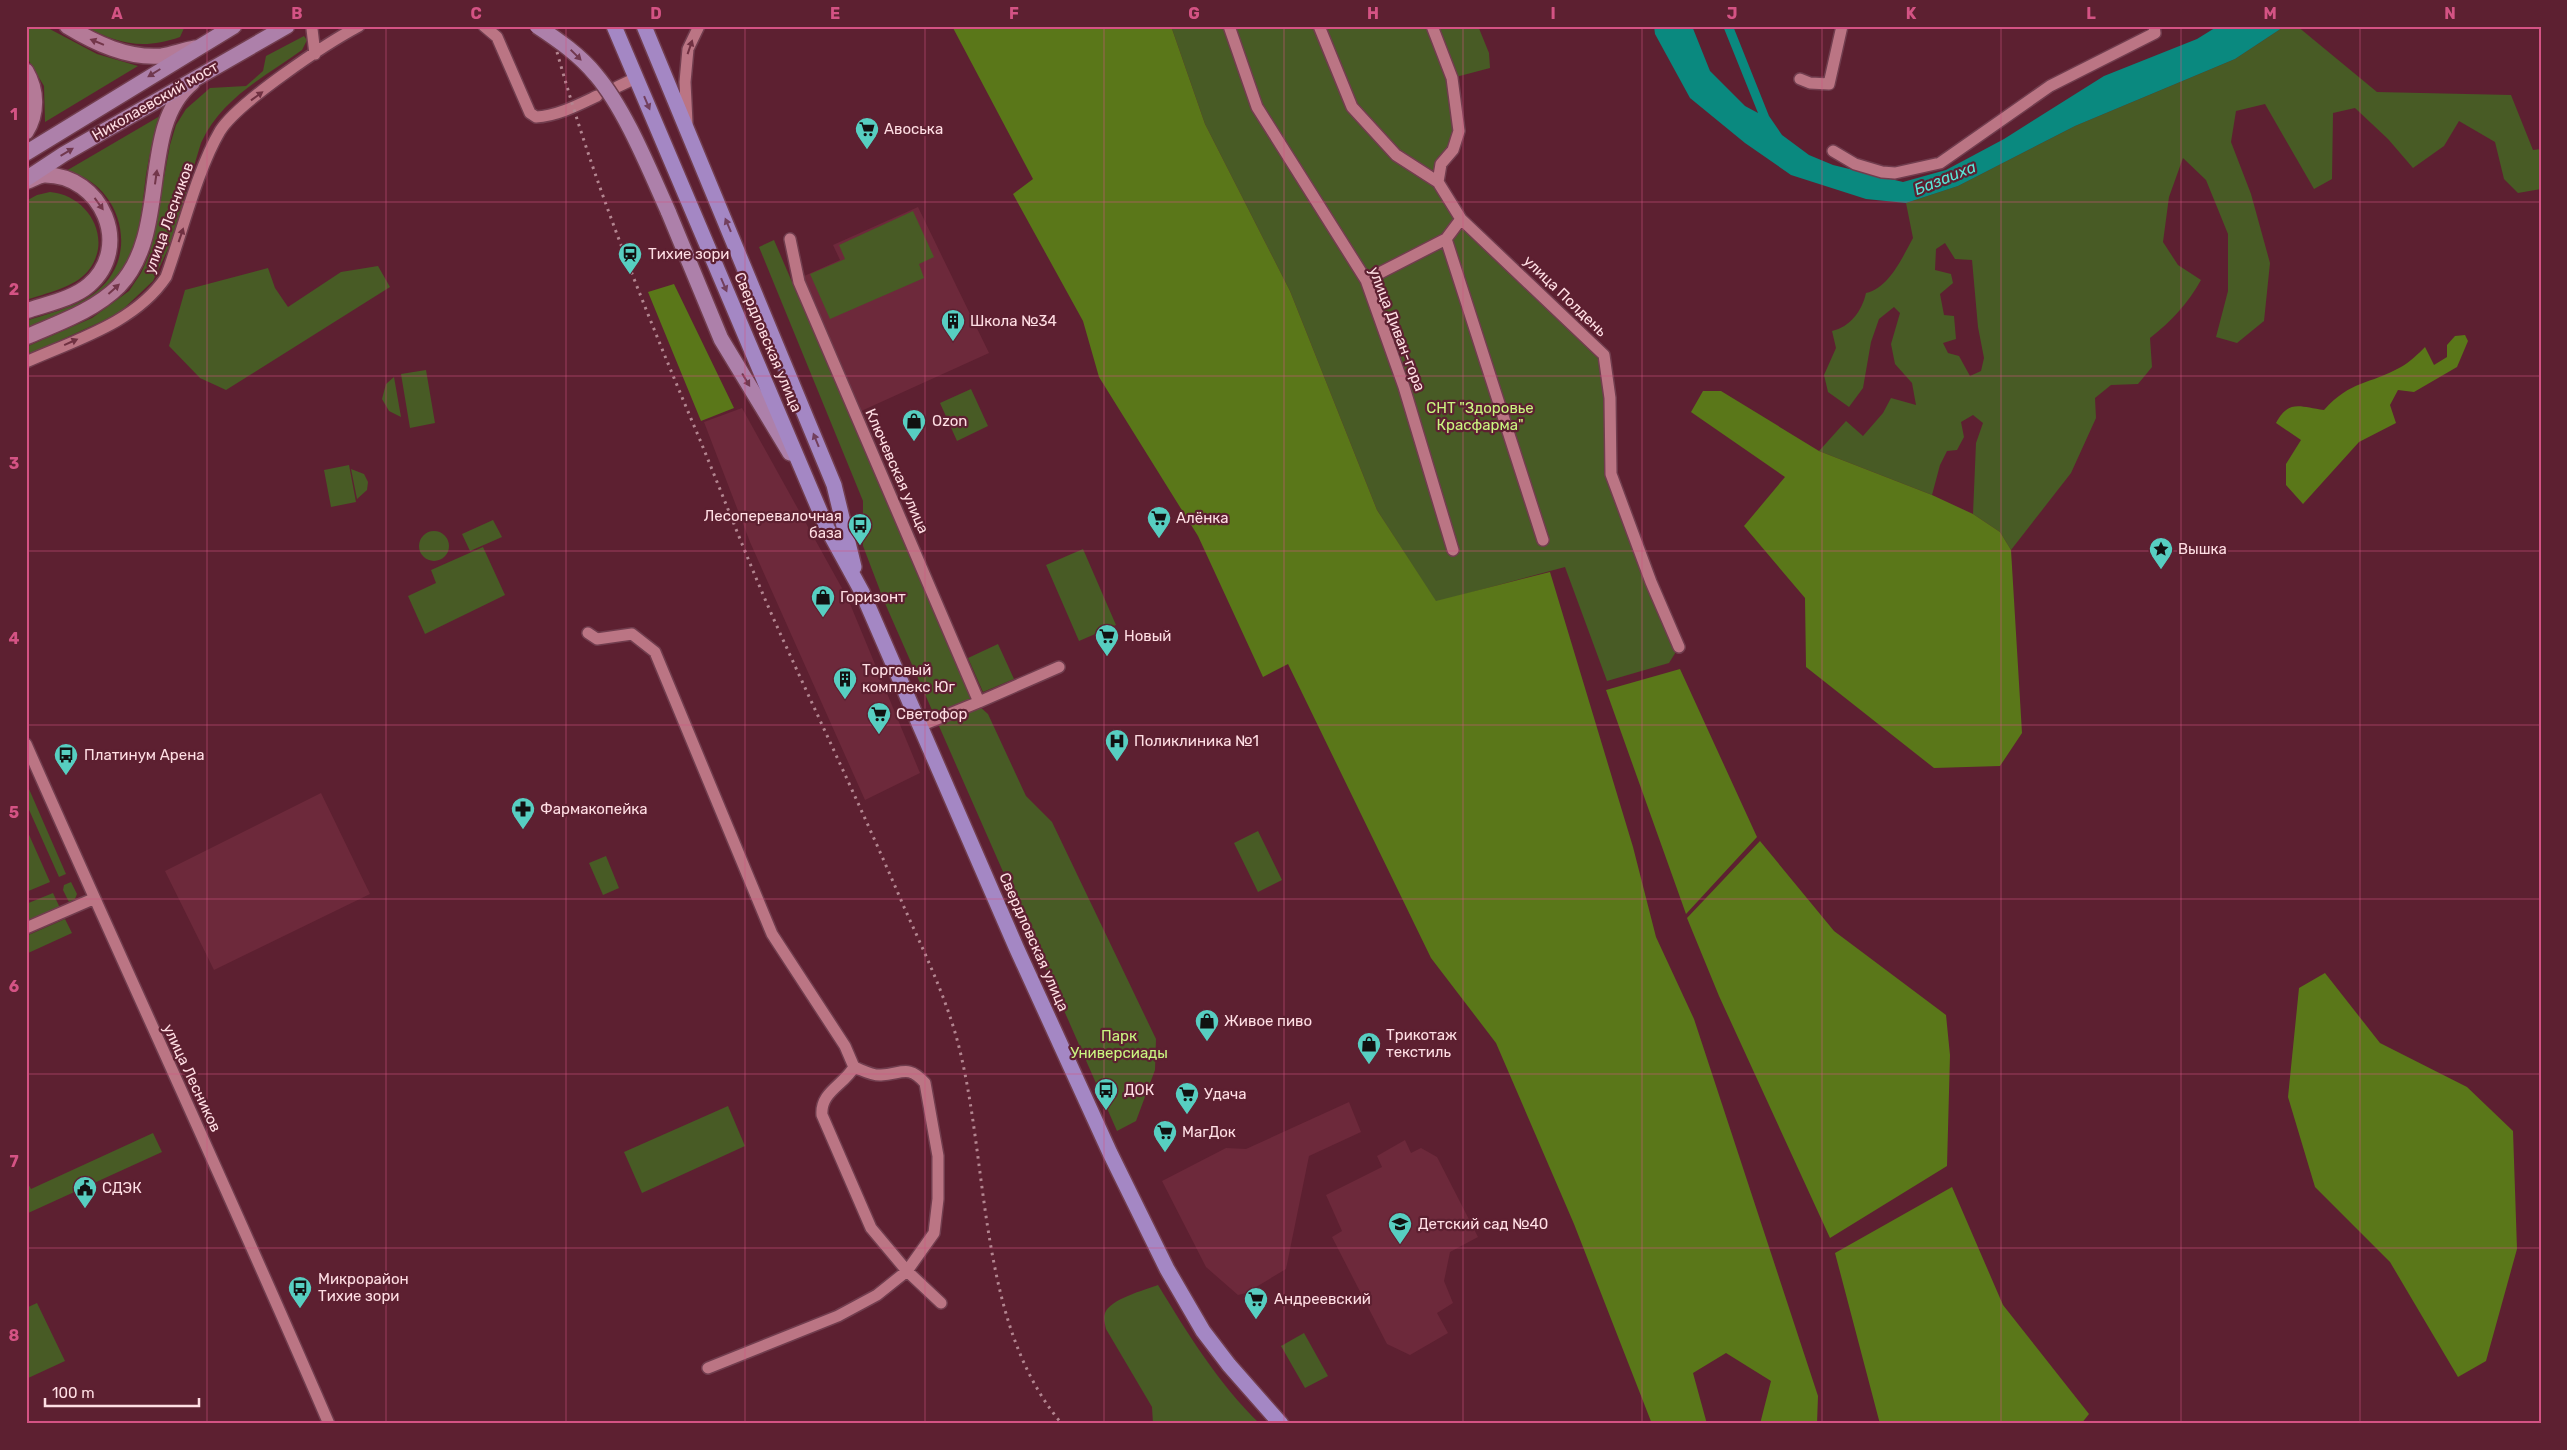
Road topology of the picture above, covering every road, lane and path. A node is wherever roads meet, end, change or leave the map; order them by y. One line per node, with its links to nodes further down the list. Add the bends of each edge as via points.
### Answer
1 (67, 26): 16 (main road, one-way to 1, via 161,56 136,55 93,41)
2 (234, 26): 16 (main road, Николаевский мост)
3 (287, 26): 19 (main road, Николаевский мост)
4 (359, 26): 17 (street, улица Лесников)
5 (484, 26): 23 (street, via 497,37 530,113 536,117 572,108)
6 (537, 26): 37 (main road, one-way to 37, bridge, via 570,49 597,75 642,152 721,339)
7 (614, 26): 20 (highway, Свердловская улица)
8 (644, 26): 24 (highway, Свердловская улица)
9 (699, 26): 24 (street, one-way to 9, via 685,82 688,49)
10 (1228, 26): 33 (street, улица Диван-гора, via 1257,107)
11 (1319, 26): 29 (street, улица Полдень, via 1352,107 1396,155)
12 (1432, 26): 29 (street, via 1452,78 1459,131 1453,150 1441,164)
13 (1842, 26): 21 (street, via 1829,84)
14 (2154, 26): 26 (street, via 2155,34 2050,86 1940,163 1882,172 1855,164)
15 (312, 29): 17 (street)
16 (196, 48): 27 (main road, Николаевский мост, one-way to 27)
17 (315, 54): 36 (street, улица Лесников, one-way to 17, via 116,321 140,307 155,293 166,277 207,158 221,130 244,105)
18 (26, 71): 25 (main road, via 33,83 34,99 33,119)
19 (206, 71): 28 (main road, Николаевский мост, one-way to 19, via 64,154); 35 (main road, one-way to 19, via 99,302 119,286 131,269 152,211 168,113 184,89)
20 (636, 78): 22 (street); 37 (highway, Свердловская улица, one-way to 37)
21 (1800, 79)
22 (617, 87)
23 (597, 96)
24 (687, 130): 40 (highway, Свердловская улица, one-way to 24, via 834,485)
25 (26, 132)
26 (1833, 151)
27 (26, 153)
28 (26, 180): 34 (main road, one-way to 34, via 44,175 61,177 82,188 108,216 110,233 110,254 89,285 77,293)
29 (1438, 182): 30 (street, улица Полдень)
30 (1461, 219): 32 (street); 42 (street, улица Полдень, via 1604,355 1610,398 1611,474 1650,582)
31 (790, 239): 44 (street, Ключевская улица, via 799,282)
32 (1446, 239): 33 (street); 38 (street)
33 (1366, 280): 39 (street, улица Диван-гора, via 1404,387)
34 (26, 311)
35 (26, 337)
36 (26, 362)
37 (809, 485): 40 (highway, Свердловская улица, via 827,528)
38 (1543, 540)
39 (1453, 550)
40 (859, 587): 45 (highway, Свердловская улица)
41 (588, 632): 49 (street, via 597,639 632,634 655,652 772,934 845,1046)
42 (1678, 646)
43 (1059, 667): 44 (street)
44 (984, 700): 45 (street)
45 (920, 726): 54 (highway, Свердловская улица, via 1019,955 1166,1268 1203,1331)
46 (26, 744): 47 (street, улица Лесников)
47 (94, 899): 48 (street); 53 (street, улица Лесников, via 270,1284)
48 (26, 928)
49 (854, 1067): 50 (street, via 825,1097 822,1115 871,1228); 50 (street, via 879,1076 905,1070 917,1074 925,1083 938,1156 938,1199 934,1232)
50 (906, 1271): 51 (street); 52 (street, via 876,1294 838,1316)
51 (941, 1303)
52 (708, 1368)
53 (329, 1424)
54 (1281, 1424)

